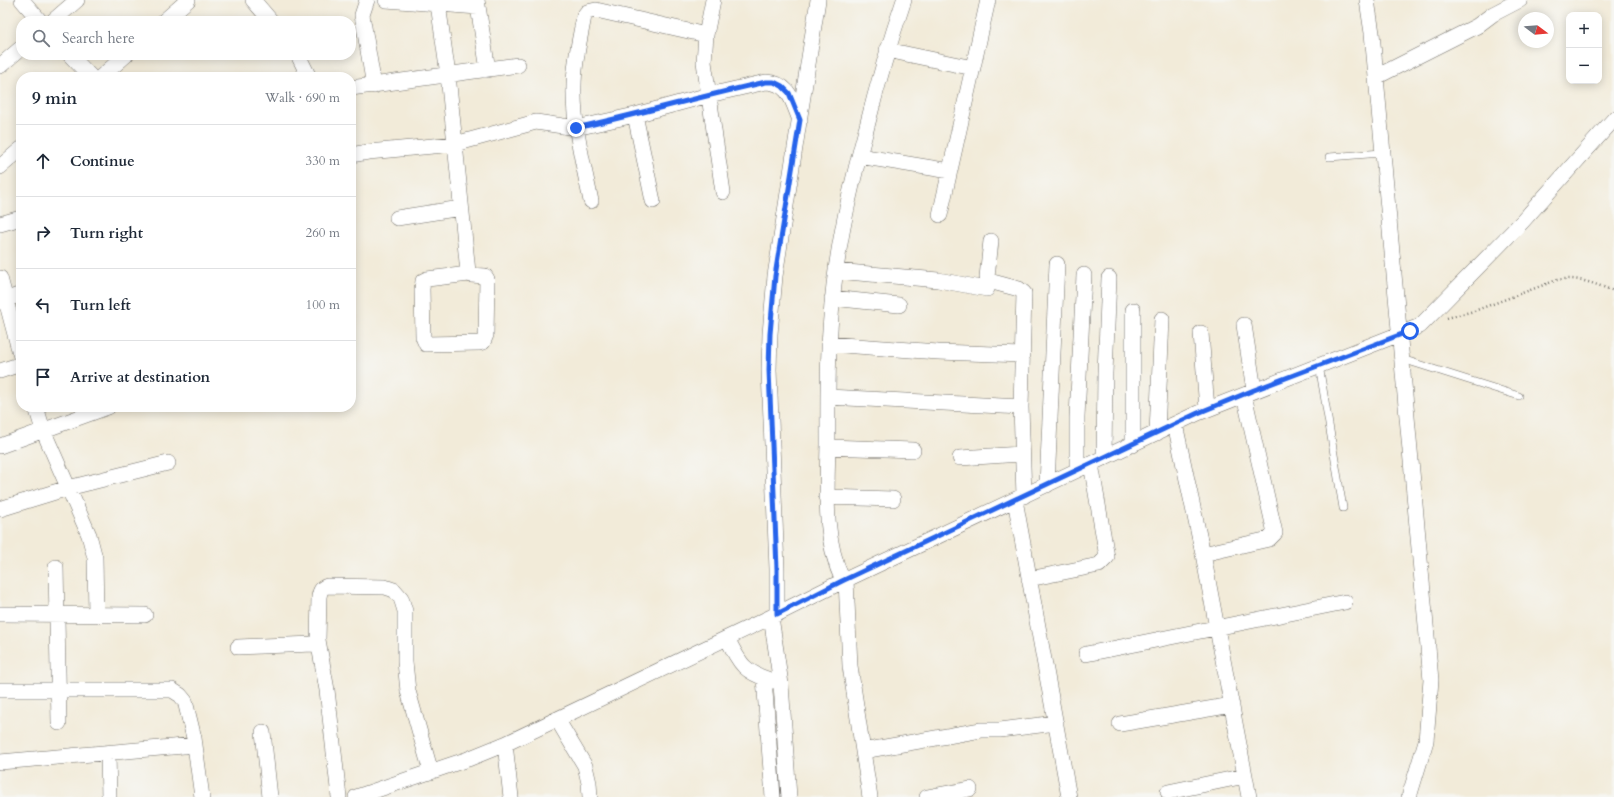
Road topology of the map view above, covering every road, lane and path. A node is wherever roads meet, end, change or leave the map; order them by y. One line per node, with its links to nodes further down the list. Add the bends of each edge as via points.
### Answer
1 (22, 0): 15 (street)
2 (77, 0): 16 (street)
3 (188, 0): 17 (street)
4 (253, 0): 18 (street)
5 (367, 0): 34 (street, via 362,15)
6 (386, 0): 14 (street)
7 (713, 0): 19 (street)
8 (818, 0): 39 (street)
9 (904, 0): 20 (street)
10 (988, 0): 27 (street)
11 (1367, 0): 33 (street)
12 (1520, 0): 33 (street, via 1477,26)
13 (478, 3): 14 (street); 28 (street)
14 (438, 4): 32 (street)
15 (36, 16)
16 (59, 16)
17 (170, 16)
18 (267, 16)
19 (706, 35): 36 (street, via 704,62); 40 (street, via 596,10 587,12 584,16 575,63)
20 (887, 50): 27 (street); 45 (street)
21 (16, 52): 26 (street)
22 (75, 60): 29 (street)
23 (121, 60): 30 (street)
24 (300, 60): 31 (street)
25 (518, 65): 28 (street)
26 (0, 66)
27 (973, 68): 48 (street)
28 (488, 70): 32 (street)
29 (85, 72)
30 (107, 72)
31 (306, 72)
32 (448, 75): 34 (street); 41 (street)
33 (1376, 77): 44 (street)
34 (374, 86): 35 (street)
35 (356, 88)
36 (709, 95): 37 (street); 39 (street, via 774,82 789,93); 49 (street)
37 (635, 115): 40 (street); 50 (street)
38 (1614, 119): 73 (street, via 1522,222)
39 (800, 120): 113 (street, via 775,276 770,334 769,370)
40 (576, 128): 41 (street, via 536,122); 51 (street)
41 (454, 144): 42 (street); 52 (street)
42 (356, 152)
43 (16, 153): 47 (street)
44 (1382, 153): 46 (lane); 75 (street)
45 (859, 156): 48 (street); 59 (street, via 844,217)
46 (1329, 157)
47 (0, 167)
48 (950, 171): 53 (street)
49 (723, 192)
50 (653, 201)
51 (591, 202)
52 (461, 208): 54 (street); 60 (street)
53 (940, 215)
54 (398, 218)
55 (16, 219): 56 (street)
56 (0, 224)
57 (991, 241): 78 (street, via 987,277 989,281 1019,289 1024,293)
58 (1057, 264): 101 (street)
59 (836, 271): 64 (street, via 938,280); 67 (street)
60 (469, 274): 60 (street, via 423,281 423,337 426,344 479,343 485,339 487,279 482,275)
61 (1084, 274): 100 (street, via 1077,416)
62 (0, 278): 68 (street)
63 (1110, 278): 100 (street, via 1104,373)
64 (987, 289)
65 (1614, 291): 73 (path, via 1581,279 1568,278 1474,311)
66 (16, 296): 68 (street)
67 (832, 298): 69 (street); 77 (street)
68 (3, 301): 76 (street)
69 (899, 305)
70 (1133, 310): 93 (street)
71 (1162, 319): 92 (street)
72 (1244, 325): 83 (street)
73 (1420, 326): 75 (street)
74 (1201, 333): 87 (street)
75 (1400, 334): 79 (street); 81 (street)
76 (16, 341)
77 (830, 344): 78 (street); 85 (street)
78 (1023, 355): 86 (street)
79 (1402, 359): 84 (lane); 155 (street, via 1431,680 1426,741)
80 (16, 366): 82 (street)
81 (1319, 366): 83 (street); 106 (lane)
82 (0, 371)
83 (1249, 392): 87 (street); 108 (street, via 1275,533 1269,539)
84 (1519, 396)
85 (828, 397): 86 (street); 95 (street)
86 (1021, 407): 97 (street)
87 (1207, 410): 90 (street)
88 (37, 412): 91 (street)
89 (94, 412): 91 (street)
90 (1175, 424): 92 (street); 108 (street)
91 (42, 430): 94 (street); 102 (street)
92 (1157, 433): 93 (street)
93 (1133, 444): 100 (street)
94 (0, 446)
95 (828, 447): 96 (street); 103 (street)
96 (912, 450)
97 (1021, 454): 98 (street); 104 (street)
98 (960, 458)
99 (168, 463): 102 (street)
100 (1090, 464): 101 (street); 110 (street, via 1107,557 1099,565)
101 (1047, 485): 104 (street)
102 (68, 488): 107 (street); 116 (street, via 89,535 95,558)
103 (826, 497): 105 (street); 111 (street, via 831,544 838,573)
104 (1019, 498): 110 (street); 111 (street)
105 (893, 499)
106 (1343, 508)
107 (0, 510)
108 (1203, 554): 118 (street)
109 (56, 567): 115 (street)
110 (1029, 579): 130 (street)
111 (844, 581): 113 (street); 135 (street, via 850,666)
112 (1345, 602): 118 (street)
113 (778, 613): 119 (street); 124 (street)
114 (0, 614): 115 (street)
115 (57, 614): 116 (street); 126 (street)
116 (96, 614): 117 (street)
117 (145, 615)
118 (1217, 628): 122 (street); 127 (street)
119 (727, 638): 123 (street, via 744,667 754,675); 128 (street)
120 (318, 640): 121 (street, via 311,645); 138 (street, via 319,597 323,587 385,587 394,590 401,598 405,611 408,691); 145 (street, via 327,690)
121 (238, 647)
122 (1086, 654)
123 (764, 678): 124 (street); 149 (street)
124 (781, 684): 150 (street)
125 (0, 690): 126 (street)
126 (59, 690): 129 (street); 134 (street, via 172,690 184,701)
127 (1232, 705): 131 (street); 139 (street)
128 (557, 719): 133 (street); 148 (street, via 584,766)
129 (59, 723)
130 (1056, 723): 135 (street, via 981,730); 153 (street)
131 (1120, 724)
132 (263, 732): 144 (street)
133 (505, 744): 138 (street); 147 (street)
134 (195, 745): 136 (street); 143 (street)
135 (863, 751): 151 (street)
136 (108, 753): 137 (street); 142 (street)
137 (0, 762)
138 (431, 772): 146 (street)
139 (1245, 776): 141 (street); 154 (street)
140 (970, 789): 152 (street)
141 (1168, 792)
142 (109, 797)
143 (202, 797)
144 (270, 797)
145 (339, 797)
146 (356, 797)
147 (511, 797)
148 (590, 797)
149 (773, 797)
150 (789, 797)
151 (870, 797)
152 (927, 797)
153 (1069, 797)
154 (1249, 797)
155 (1409, 797)

